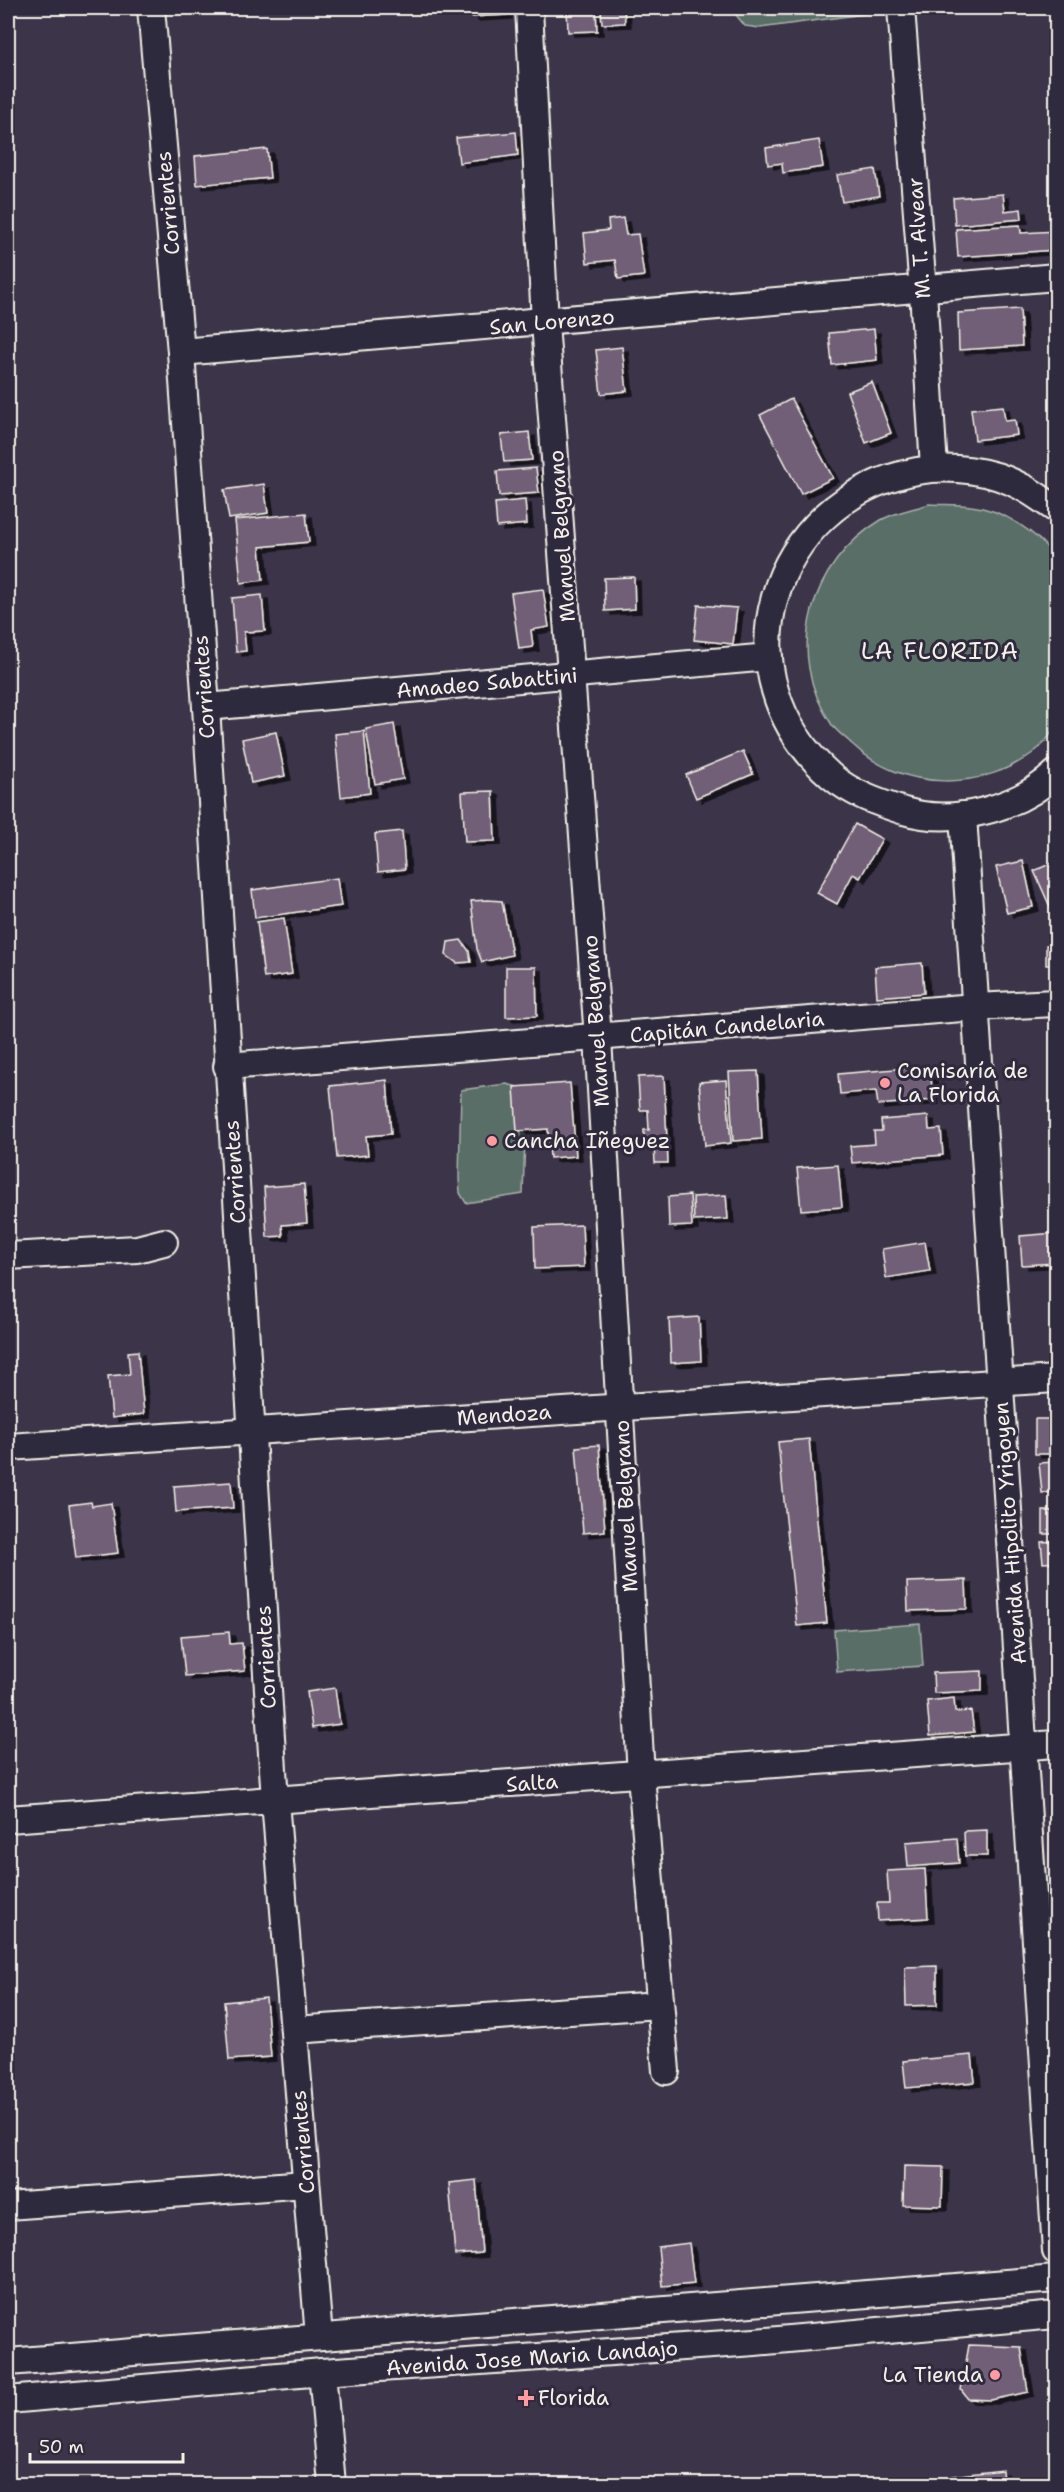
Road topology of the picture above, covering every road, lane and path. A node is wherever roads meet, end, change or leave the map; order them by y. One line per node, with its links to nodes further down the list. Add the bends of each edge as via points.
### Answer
1 (151, 8): 7 (street, Corrientes)
2 (529, 8): 6 (street, Manuel Belgrano)
3 (901, 8): 5 (street, M. T. Alvear)
4 (1056, 277): 5 (street, San Lorenzo)
5 (924, 291): 6 (street, San Lorenzo); 8 (street, M. T. Alvear)
6 (545, 323): 7 (street, San Lorenzo); 11 (street, Manuel Belgrano)
7 (181, 352): 12 (street, Corrientes)
8 (934, 468): 9 (street, via 978,471 1021,486); 10 (street, via 888,477 846,497 811,528 786,567 771,611)
9 (1056, 509)
10 (769, 657): 11 (street, Amadeo Sabattini); 14 (street, via 784,712 801,743 832,777 872,801 916,814)
11 (572, 675): 12 (street, Amadeo Sabattini); 17 (street, Manuel Belgrano)
12 (206, 707): 18 (street, Corrientes)
13 (1056, 773): 14 (street, via 1046,783 1006,804)
14 (963, 815): 16 (street, Avenida Hipolito Yrigoyen)
15 (1056, 1003): 16 (street, Capitán Candelaria)
16 (975, 1007): 17 (street, Capitán Candelaria); 22 (street, Avenida Hipolito Yrigoyen)
17 (598, 1038): 18 (street, Capitán Candelaria); 23 (street, Manuel Belgrano)
18 (227, 1066): 24 (street, Corrientes)
19 (164, 1242): 20 (street, via 137,1249)
20 (8, 1256)
21 (1056, 1379): 22 (street, Mendoza)
22 (1000, 1383): 23 (street, Mendoza); 27 (street, Avenida Hipolito Yrigoyen)
23 (621, 1406): 24 (street, Mendoza); 28 (street, Manuel Belgrano)
24 (253, 1432): 25 (street, Mendoza); 29 (street, Corrientes)
25 (8, 1447)
26 (1056, 1744): 27 (street, Salta)
27 (1023, 1746): 28 (street, Salta); 36 (street, Avenida Hipolito Yrigoyen)
28 (641, 1775): 29 (street, Salta); 31 (street, Manuel Belgrano)
29 (275, 1801): 30 (street, Salta); 32 (street, Corrientes)
30 (8, 1819)
31 (659, 2005): 32 (street); 33 (street, Manuel Belgrano)
32 (294, 2030): 34 (street, Corrientes)
33 (666, 2071)
34 (306, 2184): 35 (street); 39 (street, Corrientes)
35 (8, 2206)
36 (1056, 2252)
37 (1056, 2279): 39 (street, Avenida Jose Maria Landajo)
38 (1056, 2315): 41 (street, Avenida Jose Maria Landajo, via 755,2342)
39 (319, 2337): 40 (street, Avenida Jose Maria Landajo)
40 (8, 2362)
41 (322, 2372): 42 (street, Avenida Jose Maria Landajo); 43 (street)
42 (8, 2400)
43 (332, 2484)

